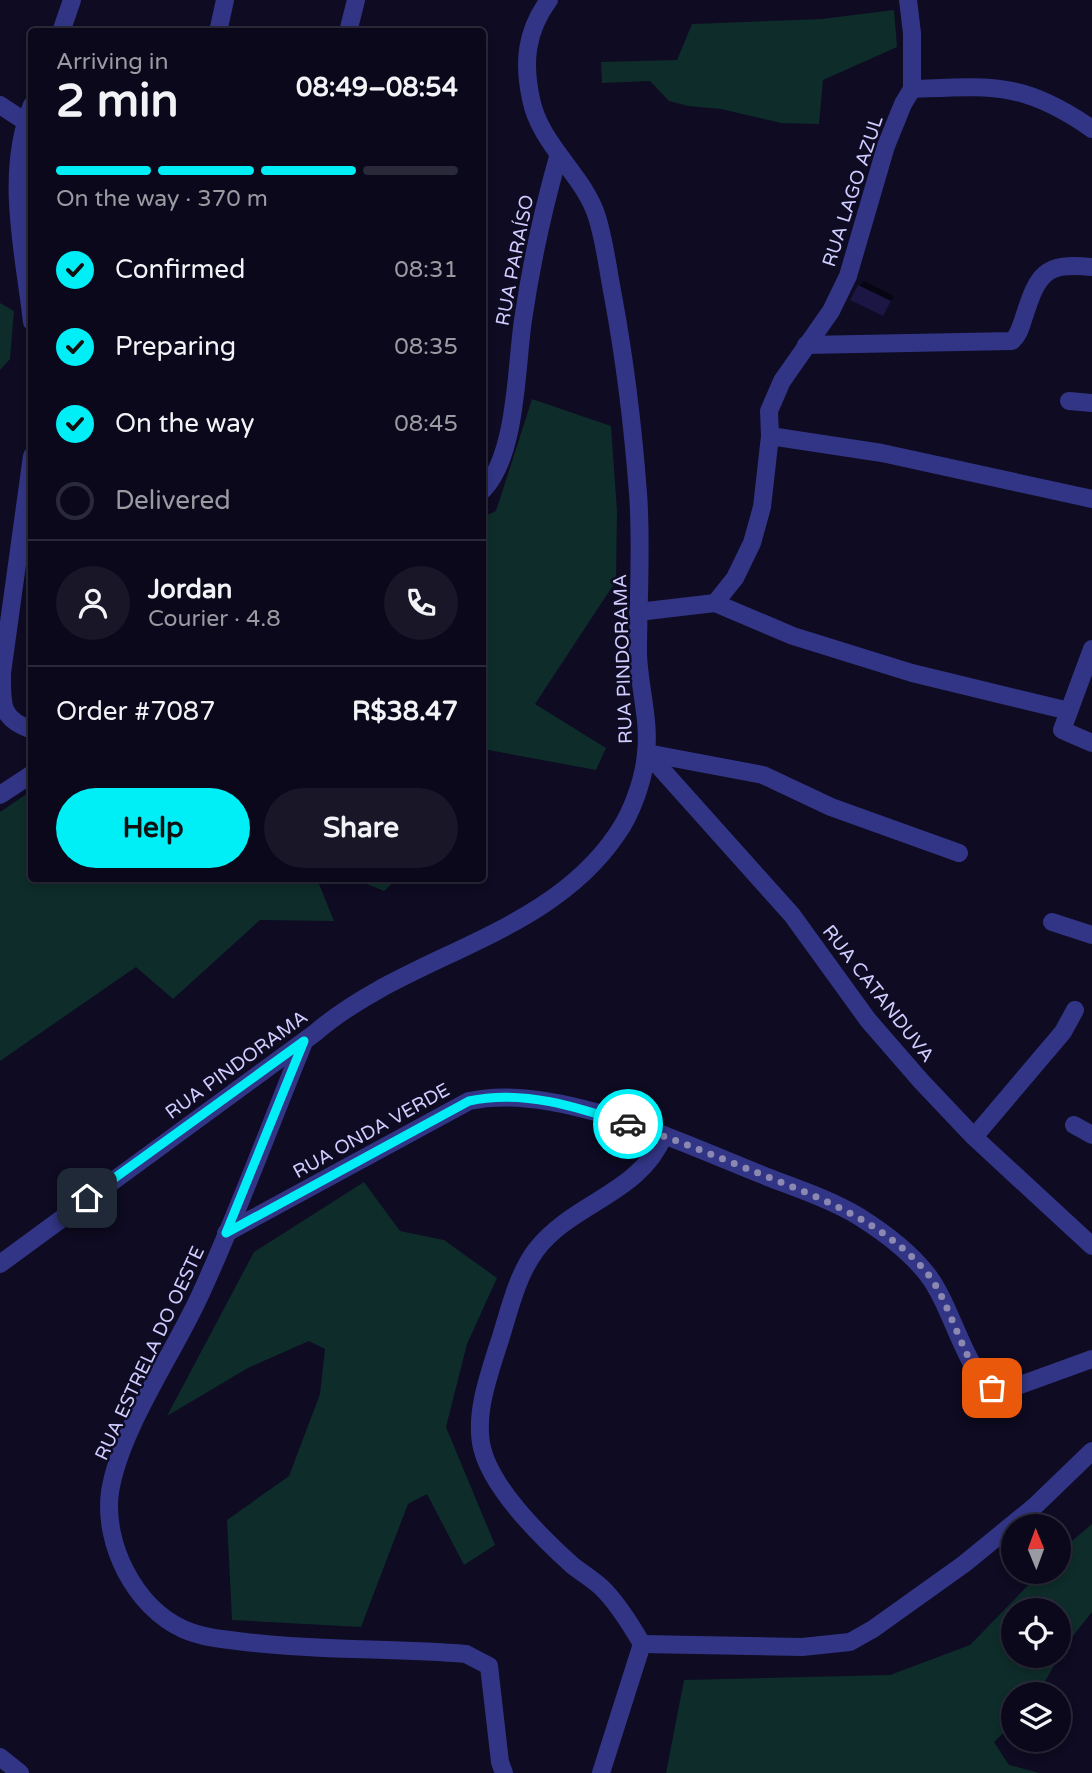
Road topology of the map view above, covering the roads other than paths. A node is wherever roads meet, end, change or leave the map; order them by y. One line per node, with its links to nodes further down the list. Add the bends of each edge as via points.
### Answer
1 (72, 0): 6 (street)
2 (225, 0): 7 (street)
3 (356, 0): 8 (street)
4 (549, 0): 14 (street, RUA PINDORAMA, via 526,46 531,102)
5 (908, 0): 9 (street, RUA LAGO AZUL)
6 (62, 28)
7 (219, 28)
8 (349, 28)
9 (912, 89): 13 (street, via 991,86 1020,92 1043,98); 19 (street, RUA LAGO AZUL, via 886,146 848,276 831,311)
10 (0, 105): 11 (street)
11 (28, 118)
12 (28, 121): 18 (street, via 18,150)
13 (1092, 129)
14 (558, 157): 23 (street, RUA PARAÍSO, via 523,320 510,433); 27 (street, RUA PINDORAMA, via 589,198 598,219 621,339 639,495)
15 (1078, 255): 17 (street, via 1053,256)
16 (1092, 267): 17 (street, via 1070,265)
17 (1046, 271): 19 (street, via 1012,341)
18 (28, 281)
19 (806, 345): 22 (street, RUA LAGO AZUL, via 769,411)
20 (1069, 401): 21 (street)
21 (1092, 403)
22 (770, 436): 25 (street, via 882,453); 26 (street, RUA LAGO AZUL, via 762,507 752,543 735,578)
23 (486, 484)
24 (28, 485): 30 (street, via 2,673 6,717)
25 (1092, 499)
26 (715, 603): 27 (street); 29 (street, via 793,636 912,673)
27 (638, 612): 32 (street, RUA PINDORAMA)
28 (1092, 649): 29 (street)
29 (1069, 711): 31 (street, via 1062,730)
30 (23, 728)
31 (1092, 743)
32 (647, 752): 35 (street, via 763,775 831,807); 39 (street, RUA PINDORAMA, via 631,809 618,834 562,891 451,954 377,989); 43 (street, RUA CATANDUVA, via 792,915 868,1020)
33 (28, 777): 34 (street)
34 (0, 796)
35 (959, 853)
36 (1052, 922): 37 (street)
37 (1092, 934)
38 (1075, 1010): 43 (street, via 1063,1032)
39 (304, 1041): 44 (street, RUA ESTRELA DO OESTE); 46 (street, RUA PINDORAMA)
40 (1074, 1125): 42 (street)
41 (664, 1135): 44 (street, RUA ONDA VERDE, via 538,1100 480,1098); 47 (street, RUA ONDA VERDE, via 857,1215 901,1248 928,1274 951,1312 975,1372 992,1388 1012,1388); 49 (street, via 655,1157 634,1178 570,1219 536,1250 515,1291 485,1386 481,1419 481,1443 492,1471 533,1526 604,1589)
42 (1092, 1135)
43 (974, 1138): 45 (street, RUA CATANDUVA)
44 (226, 1233): 52 (street, RUA ESTRELA DO OESTE, via 202,1291 135,1422 110,1492 115,1549 134,1587 182,1628 219,1639 301,1648 466,1654 489,1666)
45 (1092, 1246)
46 (0, 1264)
47 (1092, 1359)
48 (1092, 1451): 49 (street, via 1035,1506 964,1564 849,1642 802,1647)
49 (642, 1644): 53 (street)
50 (0, 1757): 51 (street)
51 (20, 1773)
52 (504, 1773)
53 (601, 1773)

